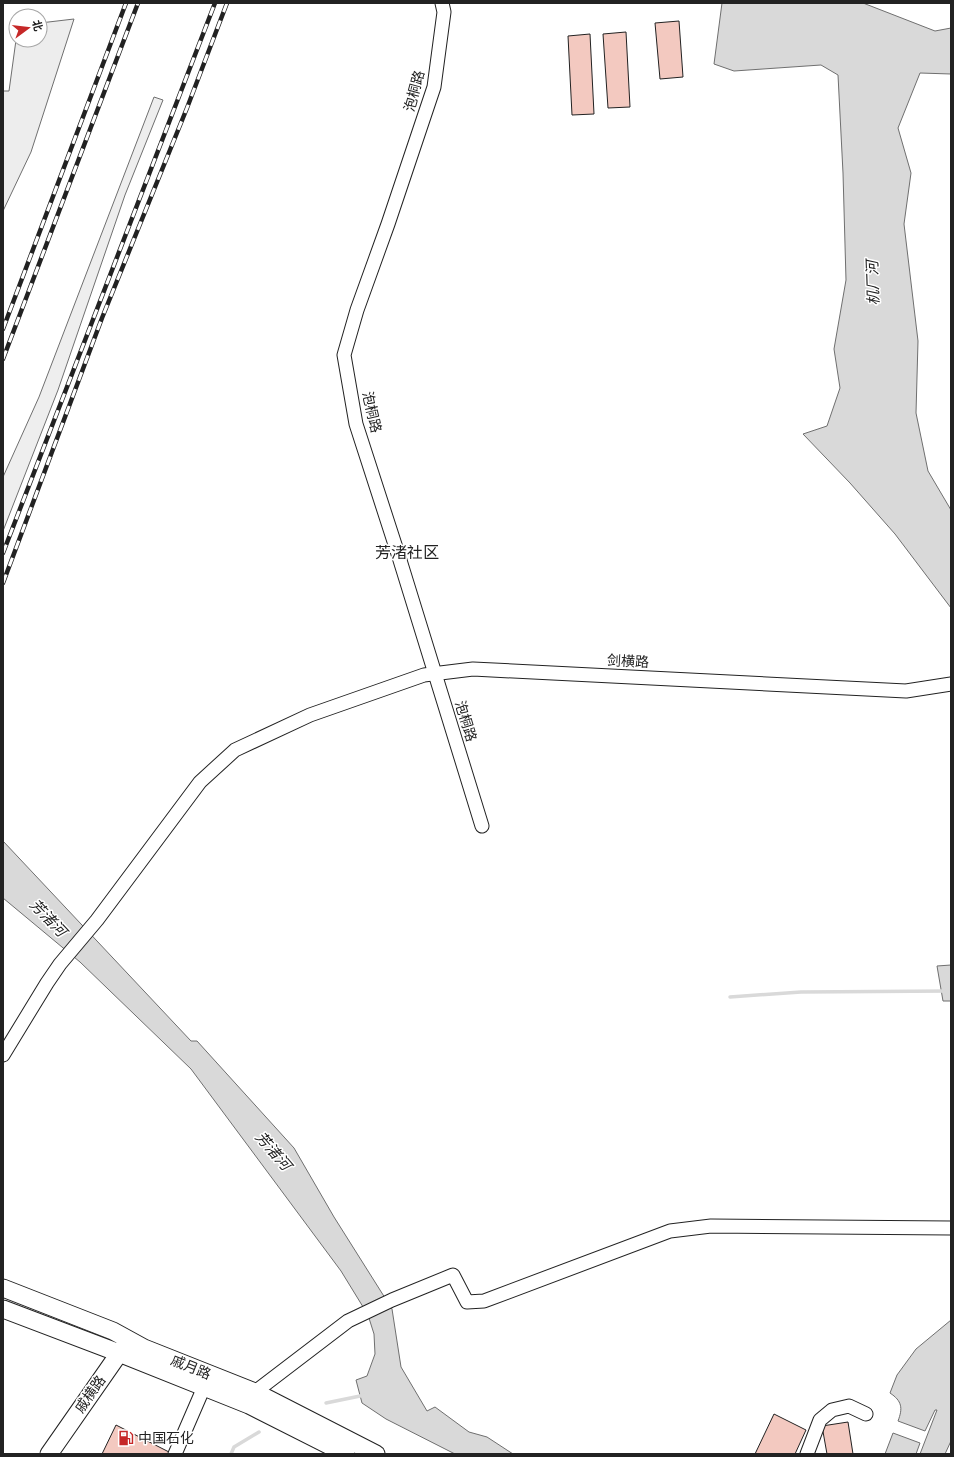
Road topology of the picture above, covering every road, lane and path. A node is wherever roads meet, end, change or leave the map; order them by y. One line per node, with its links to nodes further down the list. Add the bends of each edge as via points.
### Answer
1 (442, 3): 2 (street, 泡桐路, via 444,12 434,87 357,310 344,355 356,424)
2 (435, 674): 3 (street, 剑横路, via 473,669 906,691); 4 (street, 泡桐路); 5 (street, 剑横路, via 424,675 310,715 235,750 200,782 97,920 60,964)
3 (951, 684)
4 (482, 826)
5 (3, 1055)
6 (951, 1228): 11 (street, via 712,1226 670,1231 484,1301 467,1302 453,1275 348,1321)
7 (3, 1288): 9 (main road, 戚月路, via 113,1331)
8 (3, 1309): 9 (main road, 戚月路)
9 (126, 1342): 10 (main road, 戚月路); 11 (main road, 戚月路); 13 (main road, 戚横路)
10 (204, 1387): 14 (street); 15 (main road, 戚月路, via 249,1405)
11 (255, 1392): 16 (main road, 戚月路)
12 (866, 1414): 17 (street, via 849,1406 832,1410 820,1420)
13 (49, 1454)
14 (175, 1454)
15 (346, 1454)
16 (376, 1454)
17 (807, 1454)

